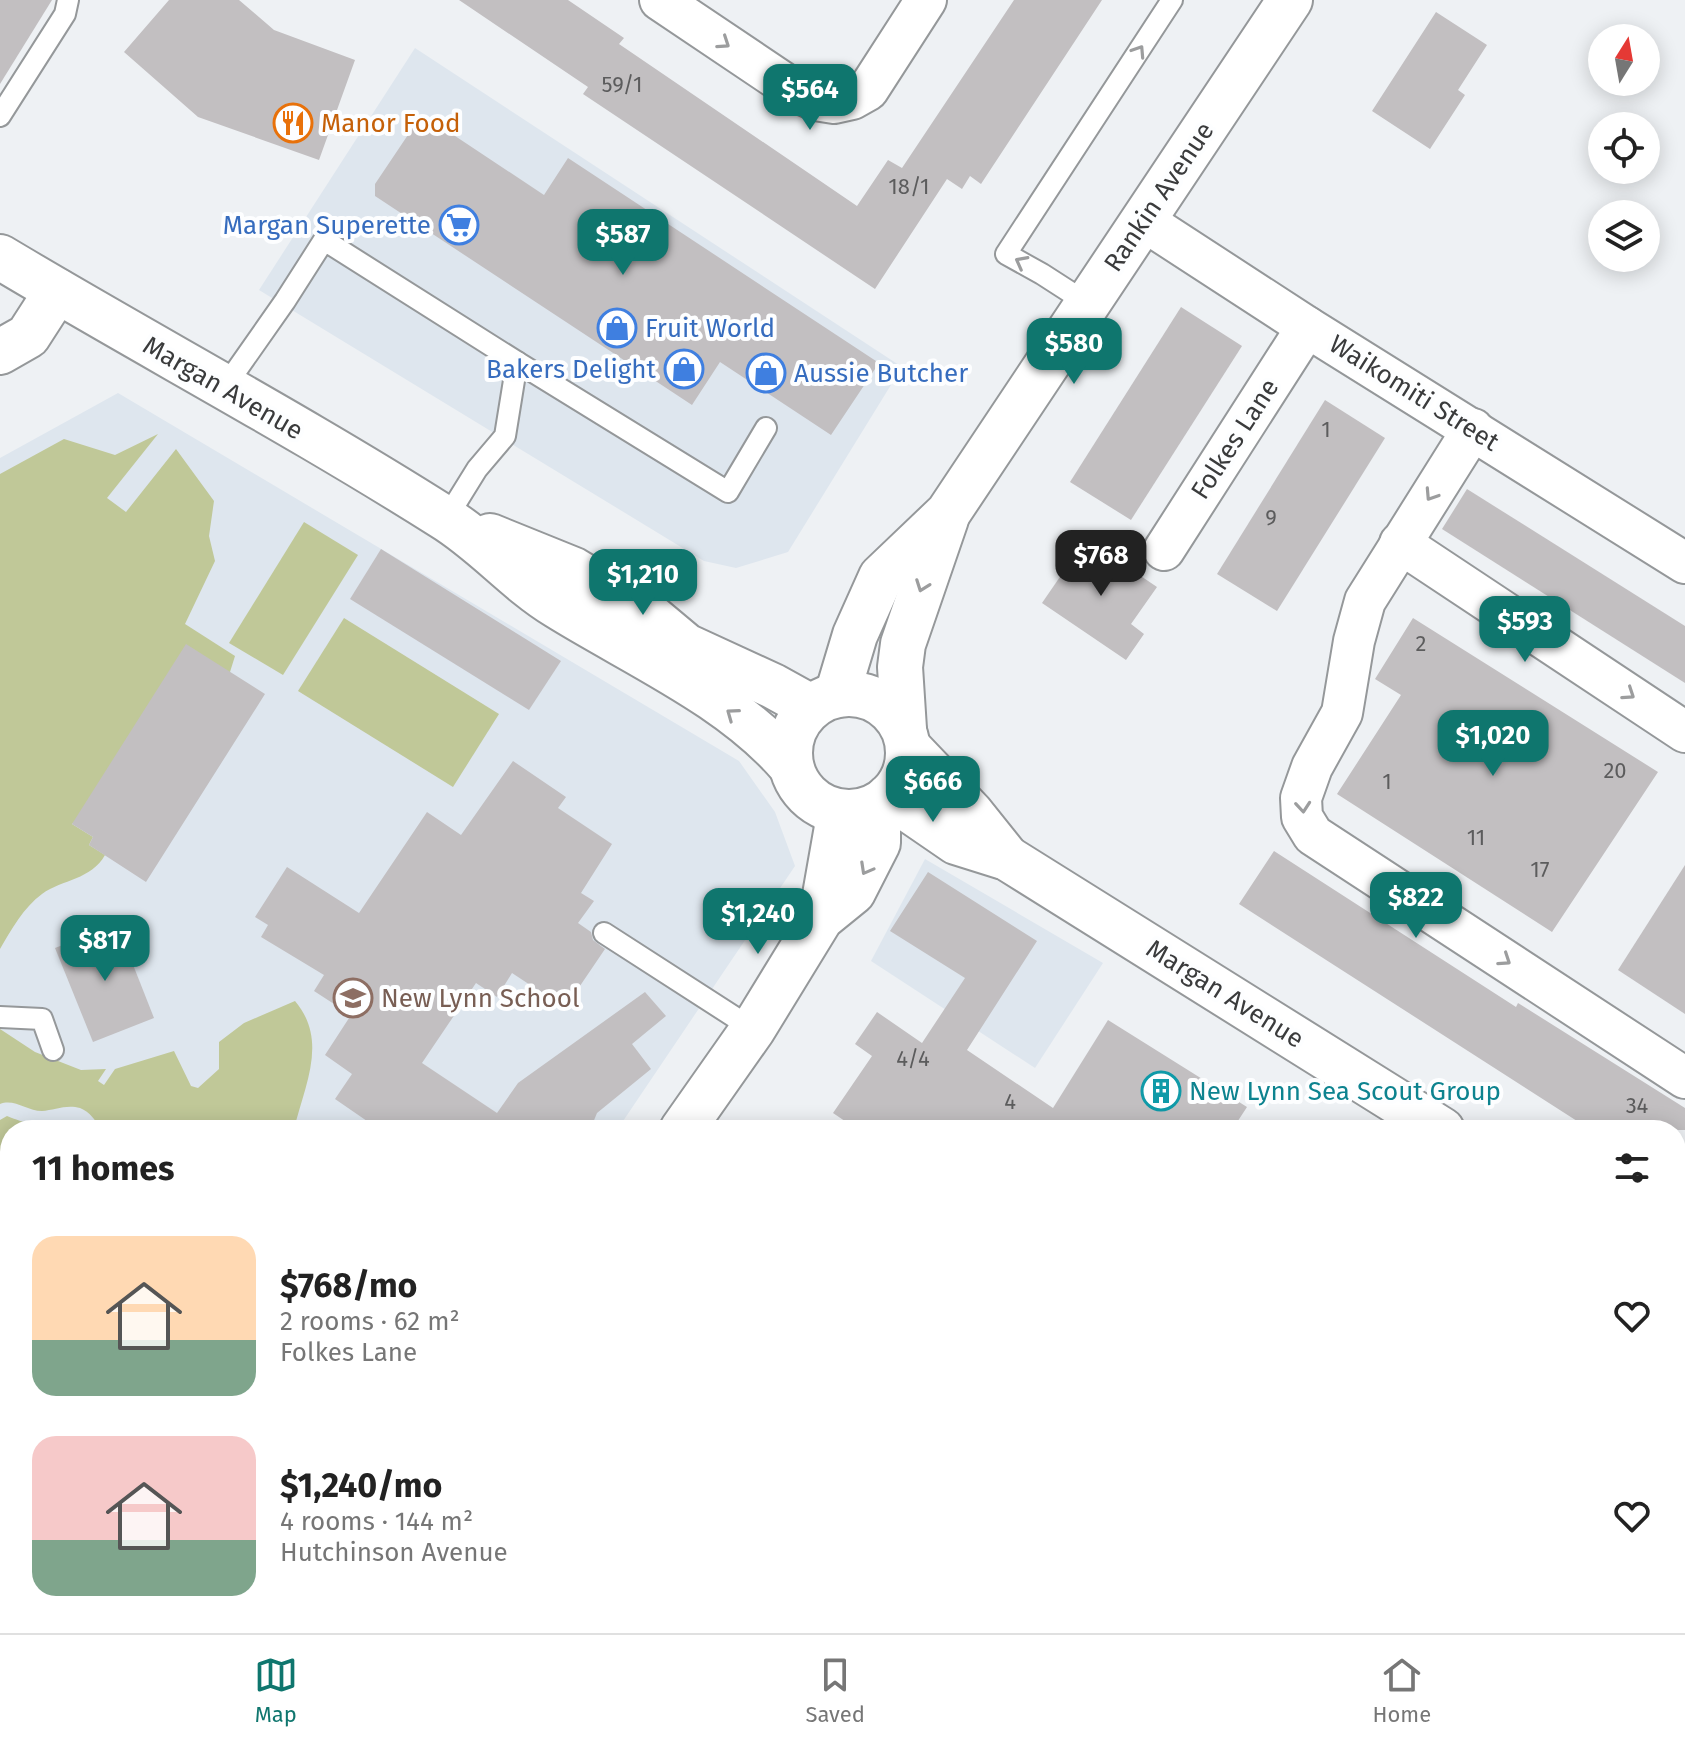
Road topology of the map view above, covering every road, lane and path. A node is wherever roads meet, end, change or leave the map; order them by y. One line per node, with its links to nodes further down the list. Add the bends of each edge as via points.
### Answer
1 (68, 0): 6 (lane, via 65,14)
2 (660, 0): 3 (street, one-way to 3, via 797,92 834,103 868,90)
3 (926, 0)
4 (1172, 0): 10 (lane, one-way to 4, via 1006,254)
5 (1290, 0): 7 (main road, Rankin Avenue)
6 (0, 116)
7 (1144, 221): 10 (main road, Rankin Avenue); 11 (street, Waikomiti Street)
8 (0, 257): 9 (main road, Margan Avenue)
9 (57, 291): 12 (main road, via 28,336); 14 (main road, Margan Avenue)
10 (1087, 303): 17 (main road, Rankin Avenue)
11 (1307, 327): 16 (street, Waikomiti Street); 20 (street, Folkes Lane)
12 (0, 352)
13 (517, 362): 14 (lane, via 324,240); 15 (lane, via 728,492); 18 (lane, via 505,436)
14 (224, 388): 18 (main road, Margan Avenue)
15 (766, 428)
16 (1473, 429): 19 (street, one-way to 19); 21 (street, Waikomiti Street)
17 (948, 513): 22 (main road, Rankin Avenue, via 881,577); 24 (main road, Rankin Avenue, one-way to 24, via 903,644)
18 (446, 519): 22 (main road, Margan Avenue, via 574,570 649,615 686,646 773,686); 25 (main road, Margan Avenue, one-way to 18, via 730,712 553,604)
19 (1400, 543): 23 (street, one-way to 23); 34 (street, one-way to 34, via 1365,601 1342,713 1306,781 1302,817 1313,835)
20 (1164, 550)
21 (1685, 563)
22 (824, 701): 24 (main road, via 857,694 876,700 893,712); 25 (main road, via 797,724)
23 (1685, 732)
24 (906, 738): 26 (main road, via 905,774); 28 (main road, Margan Avenue)
25 (790, 765): 27 (main road, via 802,789)
26 (884, 800): 27 (main road, via 857,812); 28 (main road, Margan Avenue, via 956,842); 29 (main road, one-way to 29, via 872,858 853,892)
27 (834, 811): 29 (main road, via 837,827)
28 (1007, 858): 36 (main road, Margan Avenue)
29 (821, 918): 32 (main road)
30 (604, 933): 32 (lane)
31 (0, 1017): 33 (lane, via 42,1019)
32 (753, 1029): 35 (main road)
33 (53, 1050)
34 (1685, 1078)
35 (689, 1120)
36 (1426, 1120)

